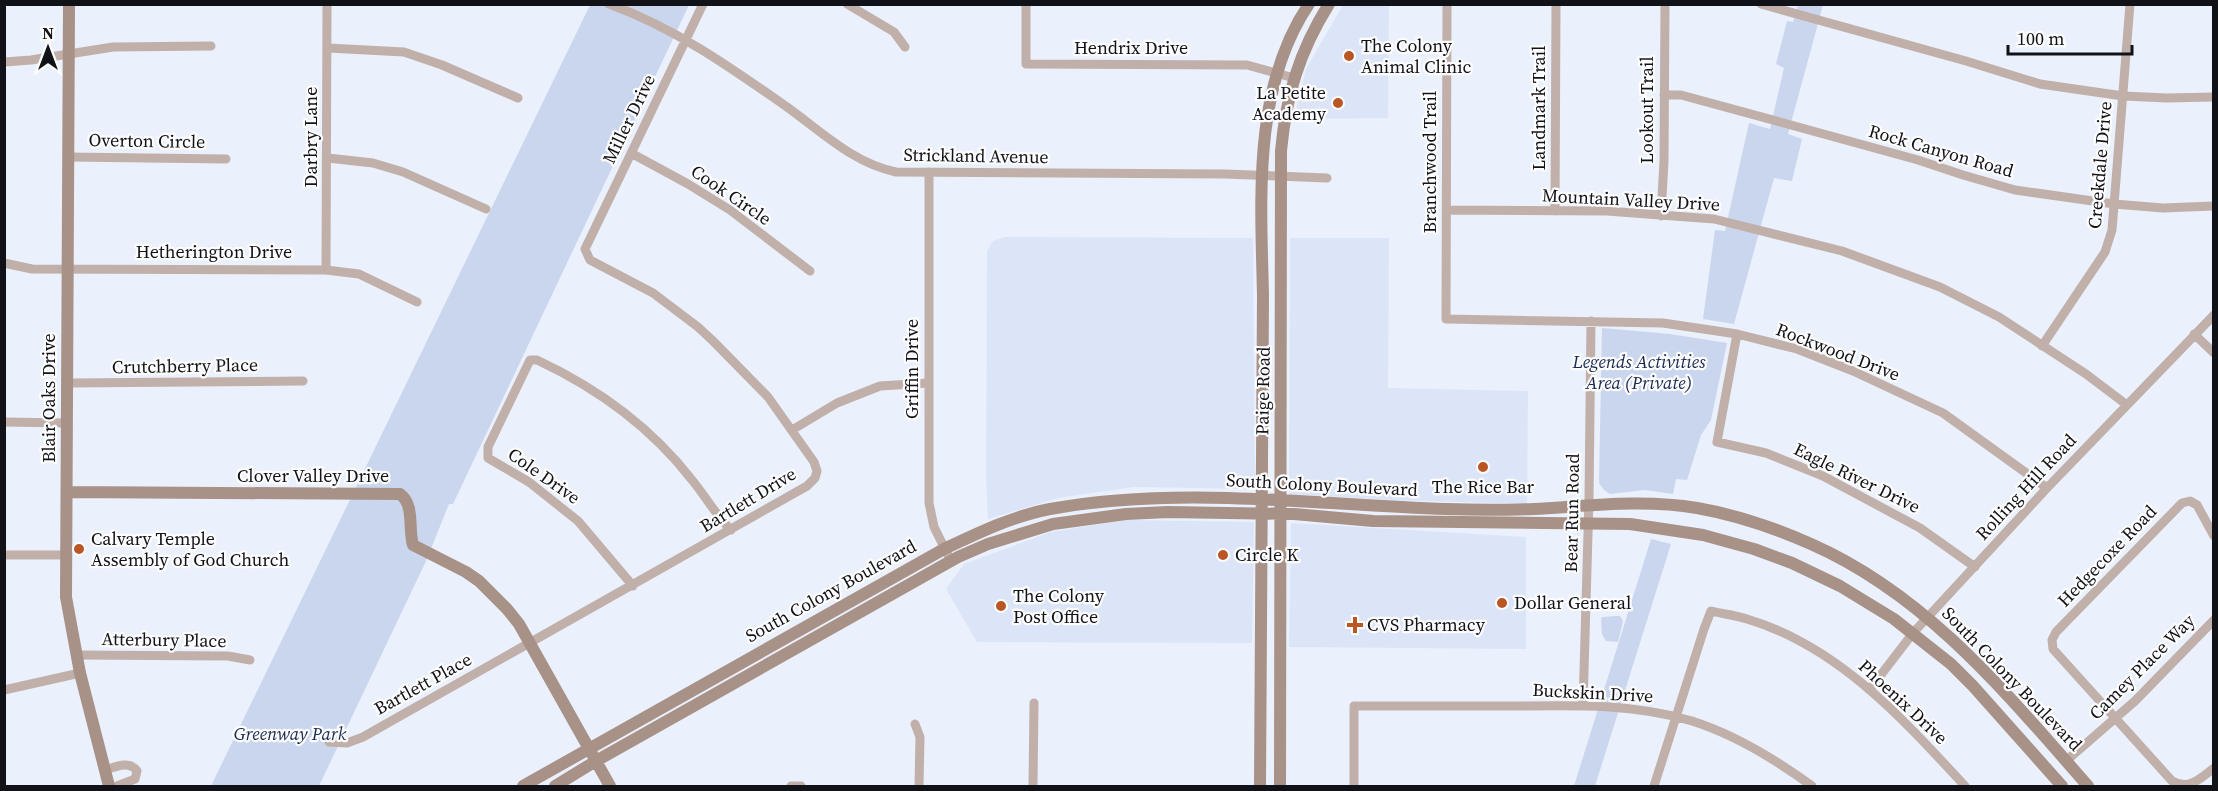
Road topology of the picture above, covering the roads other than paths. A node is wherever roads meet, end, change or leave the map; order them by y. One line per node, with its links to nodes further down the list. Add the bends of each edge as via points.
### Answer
1 (69, 4): 18 (main road, Blair Oaks Drive)
2 (327, 4): 17 (street, Darbry Lane)
3 (609, 4): 14 (street, Strickland Avenue)
4 (703, 4): 14 (street, Miller Drive)
5 (846, 4): 16 (street, via 894,32)
6 (1026, 4): 20 (street, Hendrix Drive, via 1026,64 1246,65)
7 (1308, 4): 20 (main road, Paige Road, via 1288,39)
8 (1329, 4): 21 (main road, Paige Road)
9 (1447, 4): 37 (street, Branchwood Trail)
10 (1556, 4): 38 (street, Landmark Trail)
11 (1665, 4): 22 (street, Lookout Trail)
12 (1761, 4): 23 (street, via 2040,84)
13 (2130, 4): 23 (street, Creekdale Drive)
14 (686, 40): 26 (street, Miller Drive); 30 (street, Strickland Avenue, via 864,163 896,172)
15 (211, 46): 18 (street, via 113,47)
16 (905, 46)
17 (328, 48): 25 (street, via 404,52); 28 (street, Darbry Lane)
18 (69, 53): 19 (street); 27 (main road, Blair Oaks Drive)
19 (4, 62)
20 (1277, 72): 21 (street, Hendrix Drive); 31 (main road, Paige Road)
21 (1294, 78): 32 (main road, Paige Road, via 1284,119)
22 (1664, 95): 34 (street, Rock Canyon Road, via 1681,95 2015,190); 39 (street, Lookout Trail)
23 (2123, 96): 24 (street); 34 (street, Creekdale Drive)
24 (2214, 97)
25 (518, 98)
26 (631, 153): 40 (street, Miller Drive); 44 (street, Cook Circle, via 730,210)
27 (68, 157): 29 (street, Overton Circle); 42 (main road, Blair Oaks Drive)
28 (328, 158): 36 (street, via 403,171); 43 (street, Darbry Lane)
29 (226, 159)
30 (928, 172): 31 (street, Strickland Avenue); 57 (street, Griffin Drive)
31 (1263, 176): 32 (street, Strickland Avenue); 51 (main road, Paige Road)
32 (1281, 176): 33 (street, Strickland Avenue); 52 (main road, Paige Road)
33 (1327, 178)
34 (2114, 204): 35 (street, Rock Canyon Road, via 2163,208); 53 (street, Creekdale Drive, via 2105,252)
35 (2214, 206)
36 (486, 209)
37 (1447, 210): 38 (street, Mountain Valley Drive); 47 (street, Branchwood Trail)
38 (1556, 211): 39 (street, Mountain Valley Drive)
39 (1661, 216): 53 (street, Mountain Valley Drive, via 1714,219 1842,251 1940,287 1999,317)
40 (585, 249): 61 (street, Bartlett Drive, via 590,260 653,293 698,327 754,381)
41 (4, 263): 42 (street, Hetherington Drive, via 32,269)
42 (68, 268): 43 (street, Hetherington Drive); 56 (main road, Blair Oaks Drive)
43 (326, 270): 45 (street, Hetherington Drive, via 359,274)
44 (810, 271)
45 (417, 302)
46 (2214, 315): 50 (street, Rolling Hill Road)
47 (1446, 319): 48 (street, Rockwood Drive)
48 (1591, 321): 49 (street, Rockwood Drive, via 1663,323); 67 (street, Bear Run Road)
49 (1737, 334): 62 (street, Rockwood Drive, via 1797,349 1844,367 1943,413); 84 (street, Eagle River Drive, via 1717,442 1766,453 1823,476 1920,528)
50 (2194, 334): 54 (street); 58 (street, Rolling Hill Road)
51 (1263, 343): 52 (main road); 64 (main road, Paige Road)
52 (1281, 343): 65 (main road, Paige Road)
53 (2042, 346): 58 (street, Mountain Valley Drive)
54 (2214, 353)
55 (303, 381): 56 (street, Crutchberry Place)
56 (68, 383): 60 (main road, Blair Oaks Drive)
57 (928, 383): 61 (street, via 880,386 837,403); 80 (street, Griffin Drive, via 929,503)
58 (2127, 405): 62 (street, Rolling Hill Road)
59 (4, 422): 60 (street)
60 (67, 423): 63 (main road, Blair Oaks Drive)
61 (792, 430): 77 (street, Bartlett Drive, via 814,462 815,478)
62 (2047, 488): 84 (street, Rolling Hill Road)
63 (67, 492): 82 (main road, Blair Oaks Drive); 93 (main road, Clover Valley Drive, via 400,494 409,506 413,545 479,581 507,609)
64 (1262, 499): 65 (main road, South Colony Boulevard); 66 (main road, South Colony Boulevard, via 1147,499); 70 (main road, Paige Road)
65 (1281, 499): 68 (main road, South Colony Boulevard); 71 (main road, Paige Road)
66 (1087, 504): 72 (main road); 73 (main road, South Colony Boulevard, via 1047,509)
67 (1589, 504): 69 (main road, South Colony Boulevard); 76 (street, Bear Run Road); 86 (main road, South Colony Boulevard, via 1696,508 1755,522 1838,557)
68 (1380, 506): 69 (main road, South Colony Boulevard); 74 (main road)
69 (1463, 509): 75 (main road)
70 (1262, 514): 71 (main road, South Colony Boulevard); 72 (main road, South Colony Boulevard, via 1168,512); 91 (main road, Paige Road)
71 (1281, 514): 74 (main road, South Colony Boulevard); 90 (main road, Paige Road)
72 (1089, 518): 78 (main road, South Colony Boulevard)
73 (1015, 519): 78 (main road); 80 (main road, South Colony Boulevard)
74 (1391, 522): 75 (main road, South Colony Boulevard)
75 (1463, 523): 76 (main road, South Colony Boulevard)
76 (1588, 524): 89 (main road, South Colony Boulevard, via 1659,527 1754,549 1840,586); 100 (street, Bear Run Road)
77 (731, 530): 85 (street, Bartlett Drive); 85 (street, Cole Drive, via 646,430 594,390 530,360 488,447 488,458 529,482 578,520)
78 (1031, 530): 83 (main road, South Colony Boulevard)
79 (2214, 536): 102 (street, Hedgecoxe Road, via 2197,505 2190,501 2182,503 2056,632 2053,649)
80 (944, 549): 83 (street, Griffin Drive); 88 (main road, South Colony Boulevard)
81 (4, 555): 82 (street)
82 (67, 555): 94 (main road, Blair Oaks Drive, via 66,597)
83 (951, 561): 92 (main road, South Colony Boulevard)
84 (1975, 567): 86 (street, Rolling Hill Road)
85 (633, 586): 93 (street, Bartlett Drive)
86 (1928, 616): 89 (street, Rolling Hill Road); 107 (main road, South Colony Boulevard)
87 (2214, 620): 102 (street, Camey Place Way)
88 (798, 631): 92 (main road); 105 (main road, South Colony Boulevard)
89 (1913, 633): 97 (street, Rolling Hill Road); 125 (main road, South Colony Boulevard, via 1973,686)
90 (1280, 634): 91 (main road); 120 (main road, Paige Road)
91 (1261, 638): 119 (main road, Paige Road)
92 (805, 643): 106 (main road, South Colony Boulevard)
93 (530, 644): 104 (street, Bartlett Place, via 363,736 347,743); 105 (main road, Clover Valley Drive)
94 (76, 655): 95 (street, Atterbury Place, via 228,656); 96 (main road, Blair Oaks Drive)
95 (250, 660)
96 (80, 674): 98 (street); 109 (main road, Blair Oaks Drive)
97 (1870, 689): 101 (street, Phoenix Drive, via 1795,639 1746,619 1711,611); 124 (street, Phoenix Drive)
98 (4, 690)
99 (1034, 703): 118 (street)
100 (1584, 706): 101 (street, Buckskin Drive); 121 (street, Buckskin Drive, via 1354,706)
101 (1676, 717): 122 (street); 123 (street, Buckskin Drive, via 1742,741)
102 (2116, 719): 107 (street, Camey Place Way); 108 (street, via 2172,781 2182,785 2195,783)
103 (915, 724): 117 (street, via 920,737)
104 (329, 742)
105 (589, 749): 106 (main road, Clover Valley Drive); 112 (main road, South Colony Boulevard)
106 (596, 761): 113 (main road, South Colony Boulevard); 114 (main road, Clover Valley Drive)
107 (2067, 761): 126 (main road, South Colony Boulevard)
108 (2214, 768)
109 (105, 771): 110 (main road, Blair Oaks Drive); 111 (street, via 123,765 131,765 137,771 132,781)
110 (108, 786)
111 (117, 786)
112 (523, 786)
113 (555, 786)
114 (610, 786)
115 (791, 786): 116 (street)
116 (801, 786)
117 (918, 786)
118 (1033, 786)
119 (1260, 786)
120 (1280, 786)
121 (1354, 786)
122 (1654, 786)
123 (1812, 786)
124 (1965, 786)
125 (2062, 786)
126 (2088, 786)

